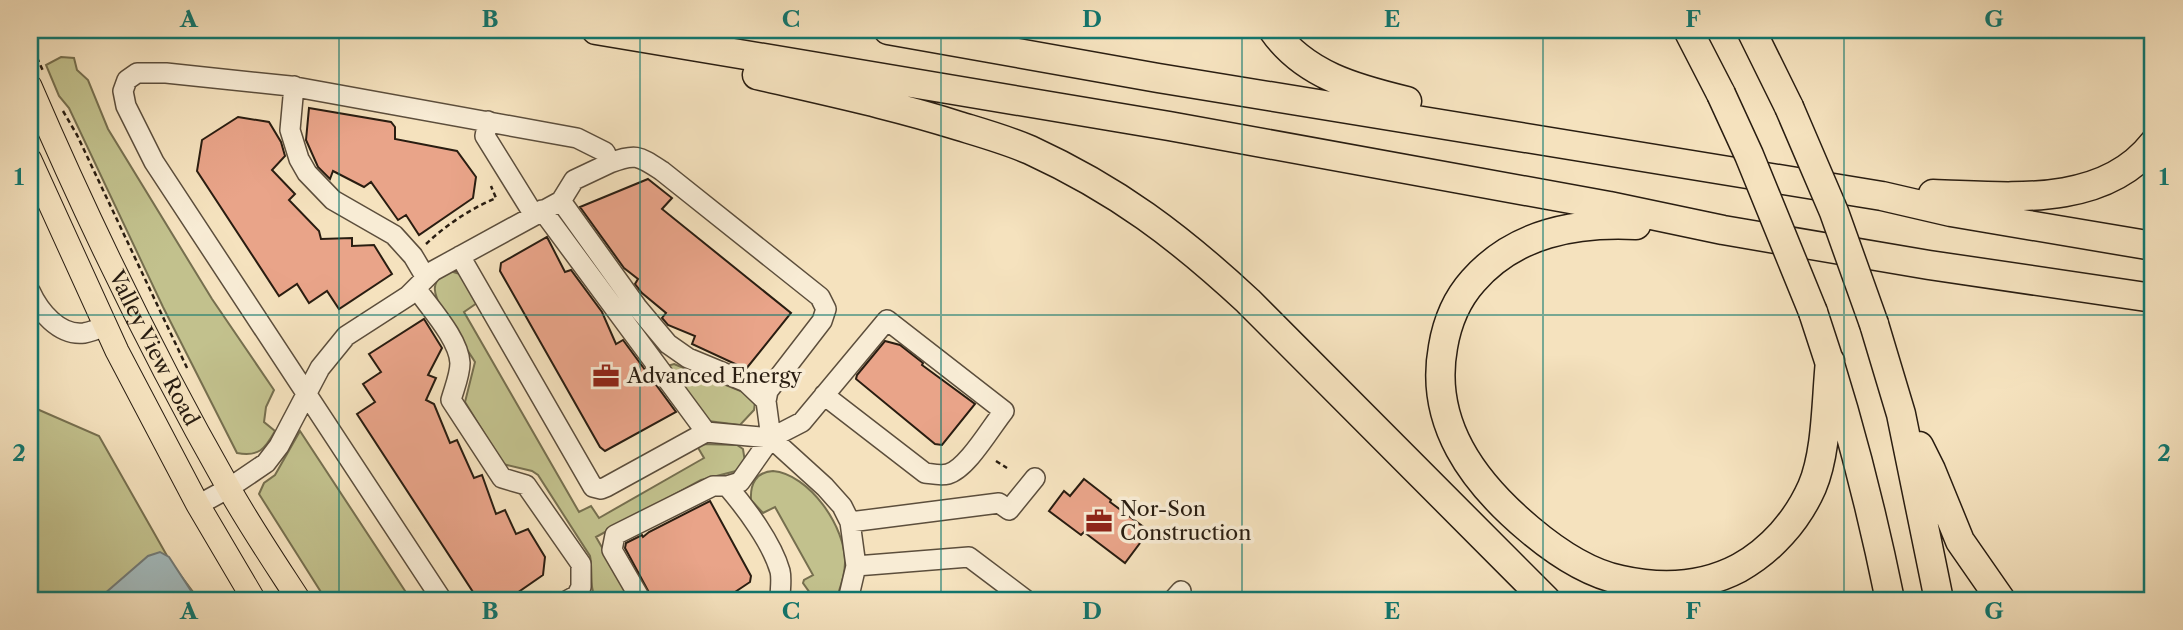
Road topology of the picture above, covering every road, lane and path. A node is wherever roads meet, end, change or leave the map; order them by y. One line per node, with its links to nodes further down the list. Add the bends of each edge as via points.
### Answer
1 (571, 30): 58 (highway, via 922,114 1027,149 1094,183 1198,254)
2 (596, 30): 24 (highway, via 1169,126)
3 (888, 30): 19 (highway)
4 (1273, 30): 13 (highway, via 1318,71)
5 (1297, 30): 13 (highway, via 1331,66)
6 (1688, 30): 34 (highway, bridge, via 1749,155)
7 (1751, 30): 10 (highway)
8 (1765, 30): 10 (highway)
9 (30, 42): 11 (path)
10 (1773, 71): 39 (highway, bridge, via 1833,212)
11 (34, 85): 14 (main road, Valley View Road)
12 (294, 86): 15 (street); 26 (street, via 290,130 307,173 333,200 394,235); 36 (street, via 137,73 127,80 123,91 154,162)
13 (1372, 93): 19 (highway)
14 (43, 113): 35 (path, via 77,135); 46 (main road, Valley View Road, via 100,244)
15 (488, 121): 18 (street, via 577,138 605,152); 23 (street, via 485,136)
16 (2153, 144): 21 (highway, via 2122,171 2065,192 2010,197)
17 (30, 160): 33 (main road, Valley View Road)
18 (610, 163): 22 (street, via 574,180); 38 (street, via 631,155 653,164 820,297 826,309 822,321 768,391)
19 (1680, 163): 21 (highway)
20 (491, 187): 26 (path, via 496,198 442,229)
21 (1882, 196): 25 (highway)
22 (561, 201): 23 (street); 38 (street, via 668,344 688,358 746,382)
23 (538, 212): 27 (street); 40 (street)
24 (1723, 230): 28 (highway); 34 (highway, via 1603,224 1559,229 1519,243 1485,267 1462,294 1451,318 1438,371 1442,406 1455,442 1477,476 1509,512 1545,542 1618,580 1692,585 1724,575 1757,558 1779,538 1813,485)
25 (2153, 246)
26 (413, 256): 29 (street)
27 (460, 256): 29 (street); 40 (street, via 593,487 606,487)
28 (1928, 265): 31 (highway); 32 (highway)
29 (421, 283): 36 (street, via 346,336); 53 (street, via 457,350 460,363 451,400 502,478 526,485 582,564 581,587)
30 (30, 291): 33 (street, via 44,315 67,330 80,334)
31 (2153, 298)
32 (2153, 317)
33 (105, 326): 47 (main road, Valley View Road)
34 (1830, 362): 59 (highway)
35 (190, 373)
36 (307, 393): 46 (street, via 266,463); 52 (street)
37 (824, 396): 37 (street, via 887,320 1004,411 961,467 939,475 925,473); 41 (street, via 802,422)
38 (766, 401): 41 (street)
39 (1901, 414): 60 (highway); 61 (highway, via 1931,470 1960,541)
40 (706, 432): 41 (street)
41 (771, 438): 45 (street, via 740,482); 48 (street, via 825,487)
42 (996, 461): 43 (path)
43 (1007, 468)
44 (1035, 478): 48 (street, via 1009,510 999,503)
45 (727, 486): 54 (street, via 713,486 615,535 612,550); 55 (street, via 746,508 781,572)
46 (229, 488): 47 (street); 51 (main road, Valley View Road)
47 (198, 505): 50 (main road, Valley View Road)
48 (850, 522): 49 (street)
49 (856, 566): 56 (street); 57 (street, via 969,557)
50 (254, 600)
51 (299, 600)
52 (442, 600)
53 (568, 600)
54 (641, 600)
55 (782, 600)
56 (848, 600)
57 (1026, 600)
58 (1546, 600)
59 (1890, 600)
60 (1939, 600)
61 (2001, 600)

